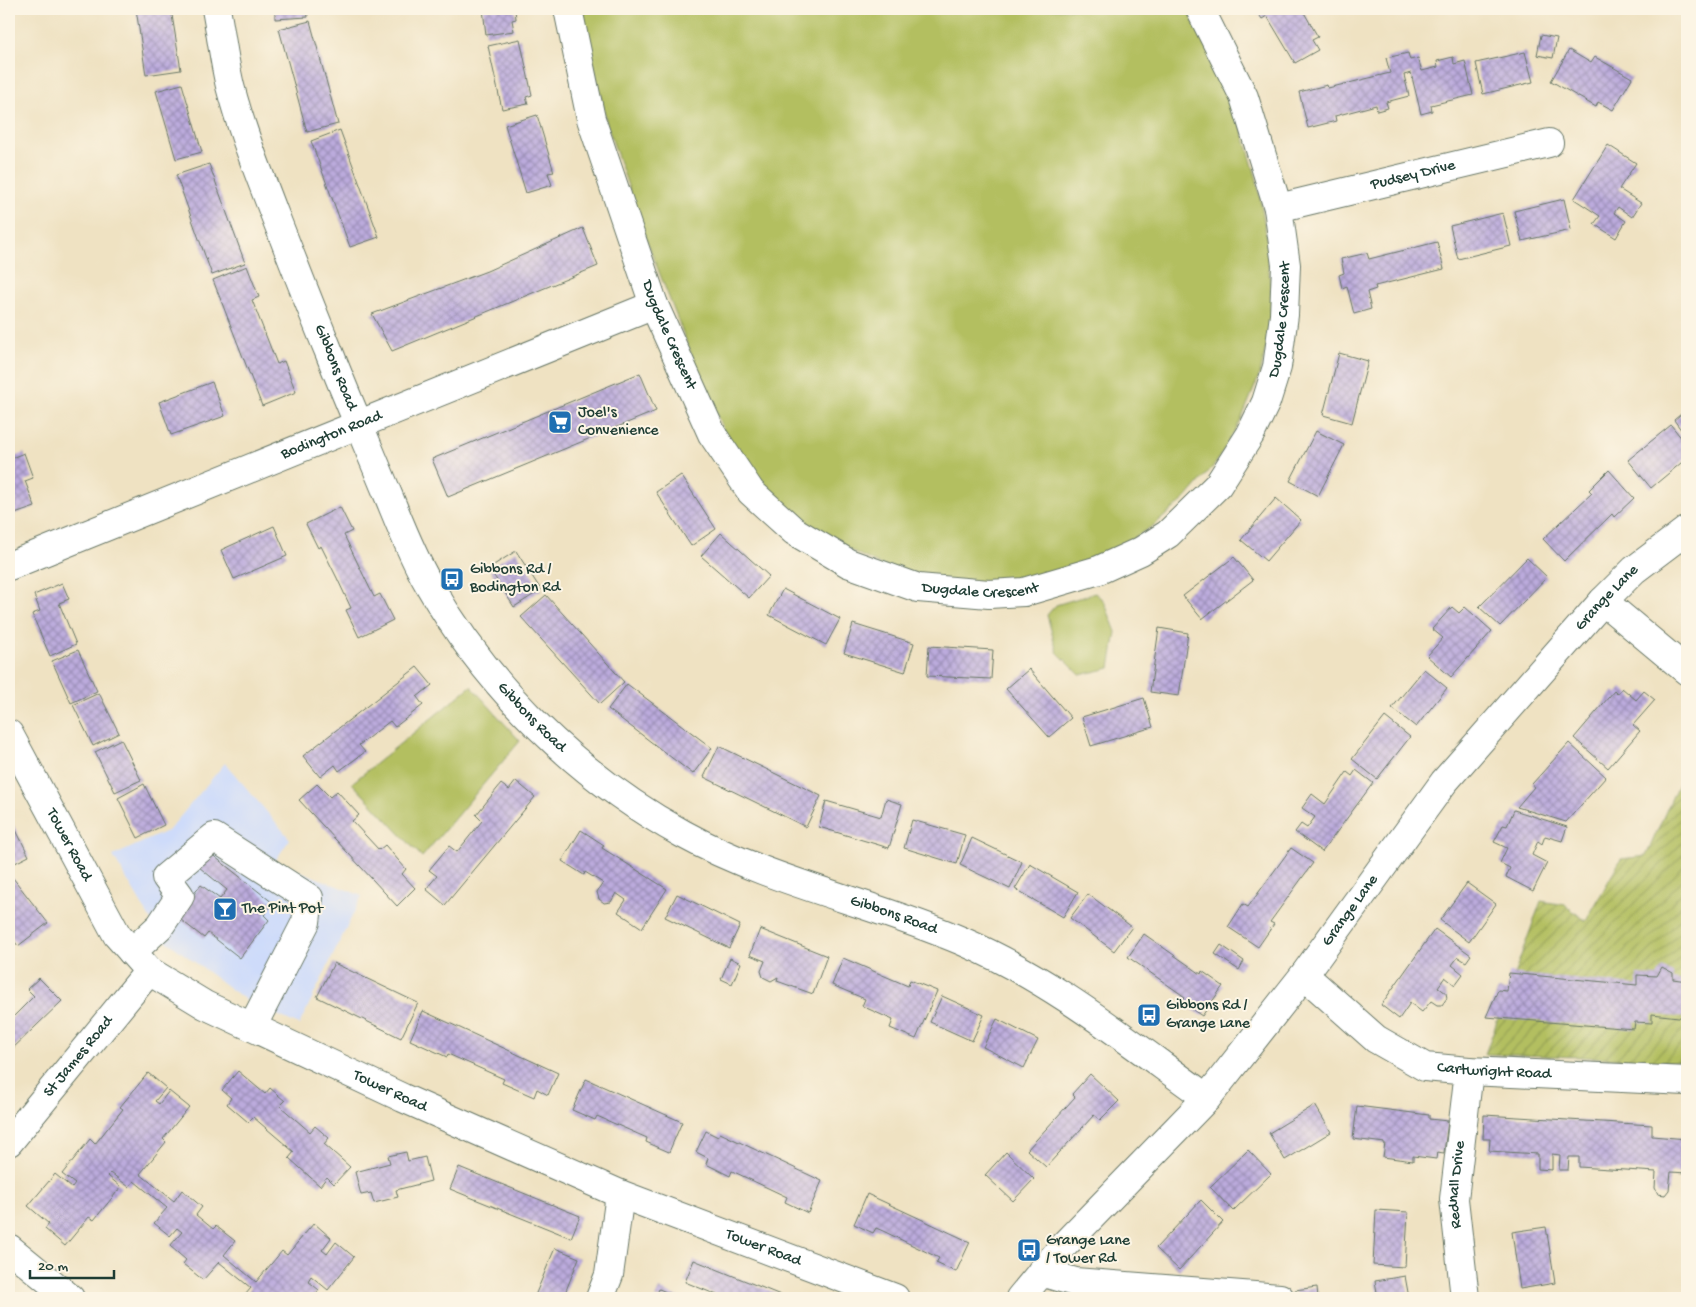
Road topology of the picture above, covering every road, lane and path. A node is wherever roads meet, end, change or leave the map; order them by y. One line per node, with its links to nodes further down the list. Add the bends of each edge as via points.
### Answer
1 (216, 9): 7 (street, Gibbons Road, via 230,87 248,145)
2 (568, 9): 6 (street, Dugdale Crescent, via 590,119)
3 (1200, 9): 5 (street, Dugdale Crescent, via 1244,97)
4 (1549, 143): 5 (street, Pudsey Drive)
5 (1278, 208): 6 (street, Dugdale Crescent, via 1286,265 1277,366 1266,402 1218,485 1168,534 1141,551 1099,570 1024,592 989,594 918,588 848,563 794,531 751,492 712,434)
6 (654, 305): 7 (street, Bodington Road)
7 (359, 426): 9 (street, Bodington Road); 18 (street, Gibbons Road, via 426,580 450,619 488,672 538,726 599,779 651,816 724,854 965,942 1030,975)
8 (1687, 530): 10 (street, Grange Lane, via 1634,570)
9 (9, 566)
10 (1603, 601): 11 (street); 14 (street, Grange Lane, via 1444,782)
11 (1687, 671)
12 (9, 734): 13 (street, Tower Road, via 117,935)
13 (141, 961): 15 (street, Tower Road, via 205,1005); 15 (street, St James Road, via 180,896 166,877 214,837 309,898 306,922); 19 (street, St James Road)
14 (1304, 975): 16 (street, Cartwright Road, via 1376,1039 1425,1067); 18 (street, Grange Lane)
15 (252, 1027): 20 (street, Tower Road)
16 (1469, 1071): 17 (street, Cartwright Road); 28 (street, Rednall Drive, via 1454,1199)
17 (1687, 1081)
18 (1207, 1098): 22 (street, Grange Lane)
19 (9, 1142)
20 (620, 1194): 24 (street, via 609,1275); 25 (street, Tower Road)
21 (9, 1248): 23 (street)
22 (1041, 1272): 26 (street, Grange Lane); 27 (street, via 1075,1282)
23 (70, 1298)
24 (600, 1298)
25 (895, 1298)
26 (1020, 1298)
27 (1280, 1298)
28 (1465, 1298)

